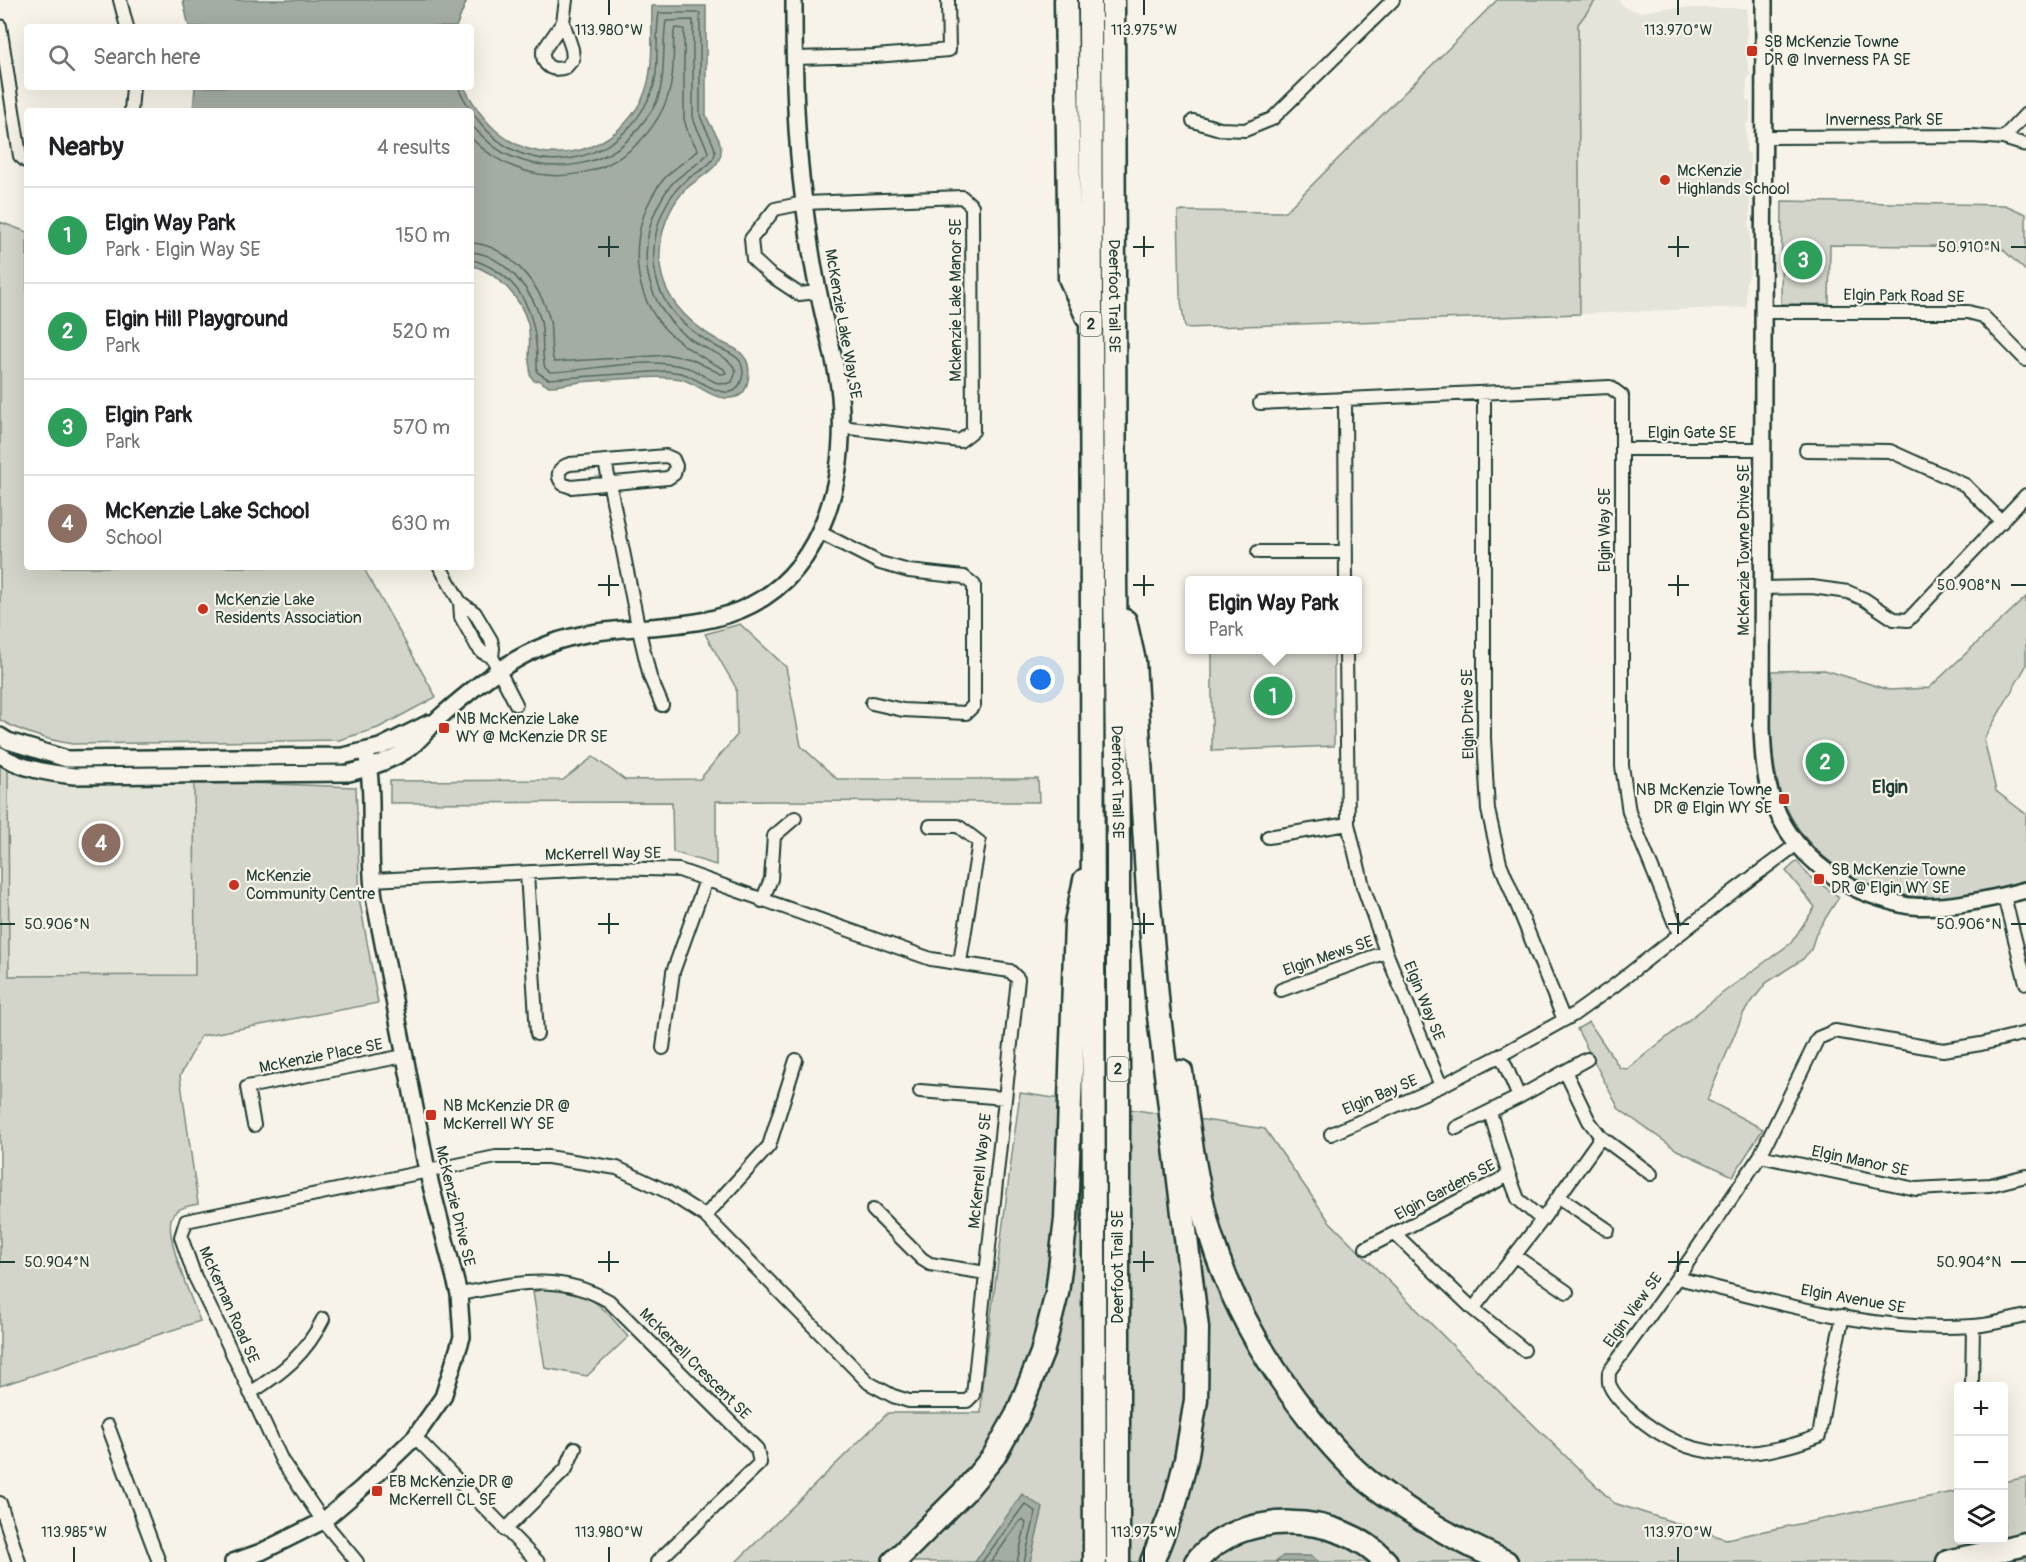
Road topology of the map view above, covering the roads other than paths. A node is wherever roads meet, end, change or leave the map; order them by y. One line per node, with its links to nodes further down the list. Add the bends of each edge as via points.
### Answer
1 (120, 0): 11 (street)
2 (566, 0): 10 (street)
3 (794, 0): 13 (street, McKenzie Lake Way SE)
4 (948, 0): 13 (street, via 949,50)
5 (1066, 0): 25 (highway, via 1070,278)
6 (1090, 0): 25 (highway, Deerfoot Trail SE / 2)
7 (1393, 0): 17 (street, via 1272,119 1245,130 1220,129)
8 (1764, 0): 18 (street, McKenzie Towne Drive SE)
9 (1115, 7): 42 (highway, Deerfoot Trail SE / 2)
10 (563, 22)
11 (126, 24)
12 (0, 26): 21 (street, via 20,156)
13 (794, 58): 22 (street, McKenzie Lake Way SE, via 795,129)
14 (133, 90): 15 (street)
15 (131, 108)
16 (2026, 114): 19 (street)
17 (1193, 121)
18 (1764, 137): 19 (street, Inverness Park SE); 24 (street, McKenzie Towne Drive SE)
19 (2003, 138): 20 (street, Inverness Park SE)
20 (2026, 145)
21 (24, 159)
22 (804, 203): 23 (street, McKenzie Lake Way SE); 23 (street, via 775,209 751,239 753,259 799,294); 30 (street, Mckenzie Lake Manor SE, via 962,197 972,206 973,431 960,441)
23 (818, 292): 30 (street, McKenzie Lake Way SE, via 838,381)
24 (1764, 312): 26 (street, Elgin Park Road SE, via 1968,312 1983,316); 32 (street, McKenzie Towne Drive SE)
25 (1090, 324): 63 (highway, Deerfoot Trail SE / 2)
26 (2026, 360)
27 (1484, 394): 28 (street, Elgin Way SE); 31 (street, Elgin Way SE, via 1610,387 1622,396); 76 (street, Elgin Drive SE, via 1484,738 1488,810 1500,863)
28 (1345, 400): 29 (street, Elgin Way SE); 40 (street)
29 (1260, 403)
30 (841, 427): 38 (street, McKenzie Lake Way SE, via 833,490)
31 (1622, 449): 32 (street, Elgin Gate SE); 71 (street, Elgin Way SE, via 1622,766 1629,812)
32 (1763, 449): 44 (street, McKenzie Towne Drive SE)
33 (1806, 450): 37 (street, via 1890,451 1965,485)
34 (605, 461): 35 (street); 35 (street, via 567,465 560,469 558,477 567,487); 35 (street, via 666,456 676,466 668,478)
35 (610, 483): 45 (street)
36 (2026, 495): 37 (street)
37 (2002, 522): 44 (street, via 1908,620 1894,619 1848,592 1812,587)
38 (819, 532): 45 (street, McKenzie Lake Way SE, via 794,571 755,603 707,621); 48 (street, via 887,565 964,578 974,585 974,705 966,713 903,710)
39 (1258, 552): 40 (street)
40 (1346, 552): 43 (street)
41 (442, 570): 47 (street, via 460,602 478,617 492,643)
42 (1115, 576): 68 (highway, via 1134,661); 134 (highway, Deerfoot Trail SE / 2)
43 (1346, 576)
44 (1762, 588): 62 (street, McKenzie Towne Drive SE, via 1764,765 1771,797)
45 (638, 626): 47 (street, McKenzie Lake Way SE, via 557,640); 50 (street, via 650,676)
46 (1346, 654): 59 (street, Elgin Way SE)
47 (496, 663): 49 (street); 51 (street, McKenzie Lake Way SE)
48 (872, 703)
49 (516, 704)
50 (662, 705)
51 (438, 720): 53 (street, McKenzie Lake Way SE); 56 (street, McKenzie Lake Way SE, via 408,749)
52 (0, 736): 55 (street, McKenzie Lake Way SE, via 67,759)
53 (366, 752): 55 (street, McKenzie Lake Way SE, via 343,756); 56 (street, McKenzie Drive SE)
54 (0, 755): 57 (street, McKenzie Lake Way SE, via 13,764 51,774)
55 (204, 758): 57 (street)
56 (369, 768): 57 (street, McKenzie Lake Way SE, via 349,773); 65 (street, McKenzie Drive SE)
57 (203, 774)
58 (795, 819): 70 (street, via 774,836 771,879)
59 (1348, 824): 61 (street); 72 (street, Elgin Way SE)
60 (930, 826): 73 (street, via 958,826 979,842)
61 (1268, 837)
62 (1797, 844): 69 (street, McKenzie Towne Drive SE, via 1840,881 1912,906); 71 (street)
63 (1092, 855): 132 (highway, via 1076,915 1066,1219 1047,1336 1017,1415 994,1456); 133 (highway, Deerfoot Trail SE / 2)
64 (527, 873): 65 (street, McKerrell Way SE); 66 (street, McKerrell Way SE, via 658,868 679,870); 78 (street)
65 (372, 880): 81 (street, McKenzie Drive SE)
66 (706, 880): 70 (street, McKerrell Way SE); 79 (street, via 673,972)
67 (2026, 890): 69 (street, McKenzie Towne Drive SE)
68 (1148, 892): 135 (highway, via 1158,1008 1197,1328 1196,1400 1186,1460 1175,1503); 138 (highway, via 1158,909 1194,1164 1210,1233 1235,1303 1266,1357 1332,1447 1406,1509)
69 (2004, 896): 74 (street)
70 (762, 901): 73 (street, McKerrell Way SE, via 931,959)
71 (1679, 934): 76 (street)
72 (1386, 952): 75 (street, Elgin Mews SE); 85 (street, Elgin Way SE)
73 (960, 962): 88 (street, McKerrell Way SE, via 1010,971 1018,979)
74 (2026, 983)
75 (1281, 990)
76 (1564, 1020): 80 (street)
77 (2026, 1033): 94 (street, Elgin View SE, via 1942,1050 1835,1031 1824,1034 1818,1038)
78 (537, 1034)
79 (663, 1048)
80 (1502, 1055): 85 (street); 87 (street)
81 (404, 1056): 90 (street, McKenzie Place SE, via 247,1087); 95 (street, McKenzie Drive SE)
82 (1587, 1059): 84 (street)
83 (796, 1060): 101 (street, via 769,1146)
84 (1565, 1071): 87 (street); 93 (street)
85 (1441, 1086): 92 (street, Elgin Bay SE)
86 (920, 1091): 88 (street)
87 (1519, 1097): 89 (street)
88 (1005, 1098): 107 (street, McKerrell Way SE)
89 (1490, 1112): 91 (street); 96 (street, Elgin Gardens SE)
90 (254, 1125)
91 (1456, 1128)
92 (1331, 1134)
93 (1601, 1137): 97 (street); 99 (street)
94 (1760, 1156): 98 (street, Elgin Manor SE, via 1916,1190 1990,1185); 108 (street, Elgin View SE)
95 (427, 1170): 101 (street, McKerrell Way SE, via 496,1157 548,1157 617,1168 666,1191); 110 (street, McKenzie Drive SE); 118 (street, McKernan Road SE, via 186,1221 181,1238 195,1277)
96 (1509, 1174): 102 (street, Elgin Gardens SE, via 1518,1199); 104 (street, Elgin Gardens SE)
97 (1651, 1174)
98 (2026, 1176)
99 (1559, 1197): 102 (street); 103 (street)
100 (873, 1210): 107 (street, via 930,1264)
101 (705, 1216): 107 (street, McKerrell Way SE, via 869,1383 909,1401 967,1401 973,1395)
102 (1542, 1220): 106 (street)
103 (1608, 1230)
104 (1395, 1234): 105 (street, Elgin Gardens SE); 111 (street, Elgin Gardens SE)
105 (1366, 1248)
106 (1515, 1256): 109 (street); 111 (street)
107 (986, 1273)
108 (1677, 1278): 113 (street, Elgin Avenue SE); 113 (street, Elgin View SE, via 1609,1372 1609,1385 1648,1426 1690,1449 1728,1454 1793,1445 1819,1436)
109 (1567, 1292)
110 (459, 1294): 120 (street, McKenzie Drive SE, via 462,1337 443,1397); 131 (street, McKerrell Crescent SE, via 556,1282 590,1290 609,1301 757,1449 760,1463)
111 (1473, 1309): 116 (street, Elgin Gardens SE)
112 (2026, 1316): 115 (street, Elgin Avenue SE)
113 (1843, 1317): 115 (street, Elgin Avenue SE, via 1908,1326)
114 (323, 1319): 118 (street, via 313,1339 294,1361)
115 (1973, 1326): 117 (street)
116 (1524, 1350)
117 (1972, 1382)
118 (250, 1393): 123 (street, McKernan Road SE, via 282,1461)
119 (108, 1426): 127 (street)
120 (415, 1437): 123 (street, McKenzie Drive SE); 124 (street)
121 (575, 1448): 124 (street, via 567,1469)
122 (0, 1503): 126 (street)
123 (323, 1521): 128 (street, McKenzie Drive SE); 129 (street, McKernan Road SE)
124 (505, 1530): 130 (street)
125 (2026, 1544): 139 (highway)
126 (19, 1562)
127 (159, 1562)
128 (233, 1562)
129 (357, 1562)
130 (538, 1562)
131 (657, 1562)
132 (894, 1562)
133 (1095, 1562)
134 (1118, 1562)
135 (1152, 1562)
136 (1196, 1562): 137 (highway, via 1225,1538 1246,1529 1286,1523 1336,1530 1377,1552)
137 (1386, 1562)
138 (1506, 1562)
139 (1948, 1562)

